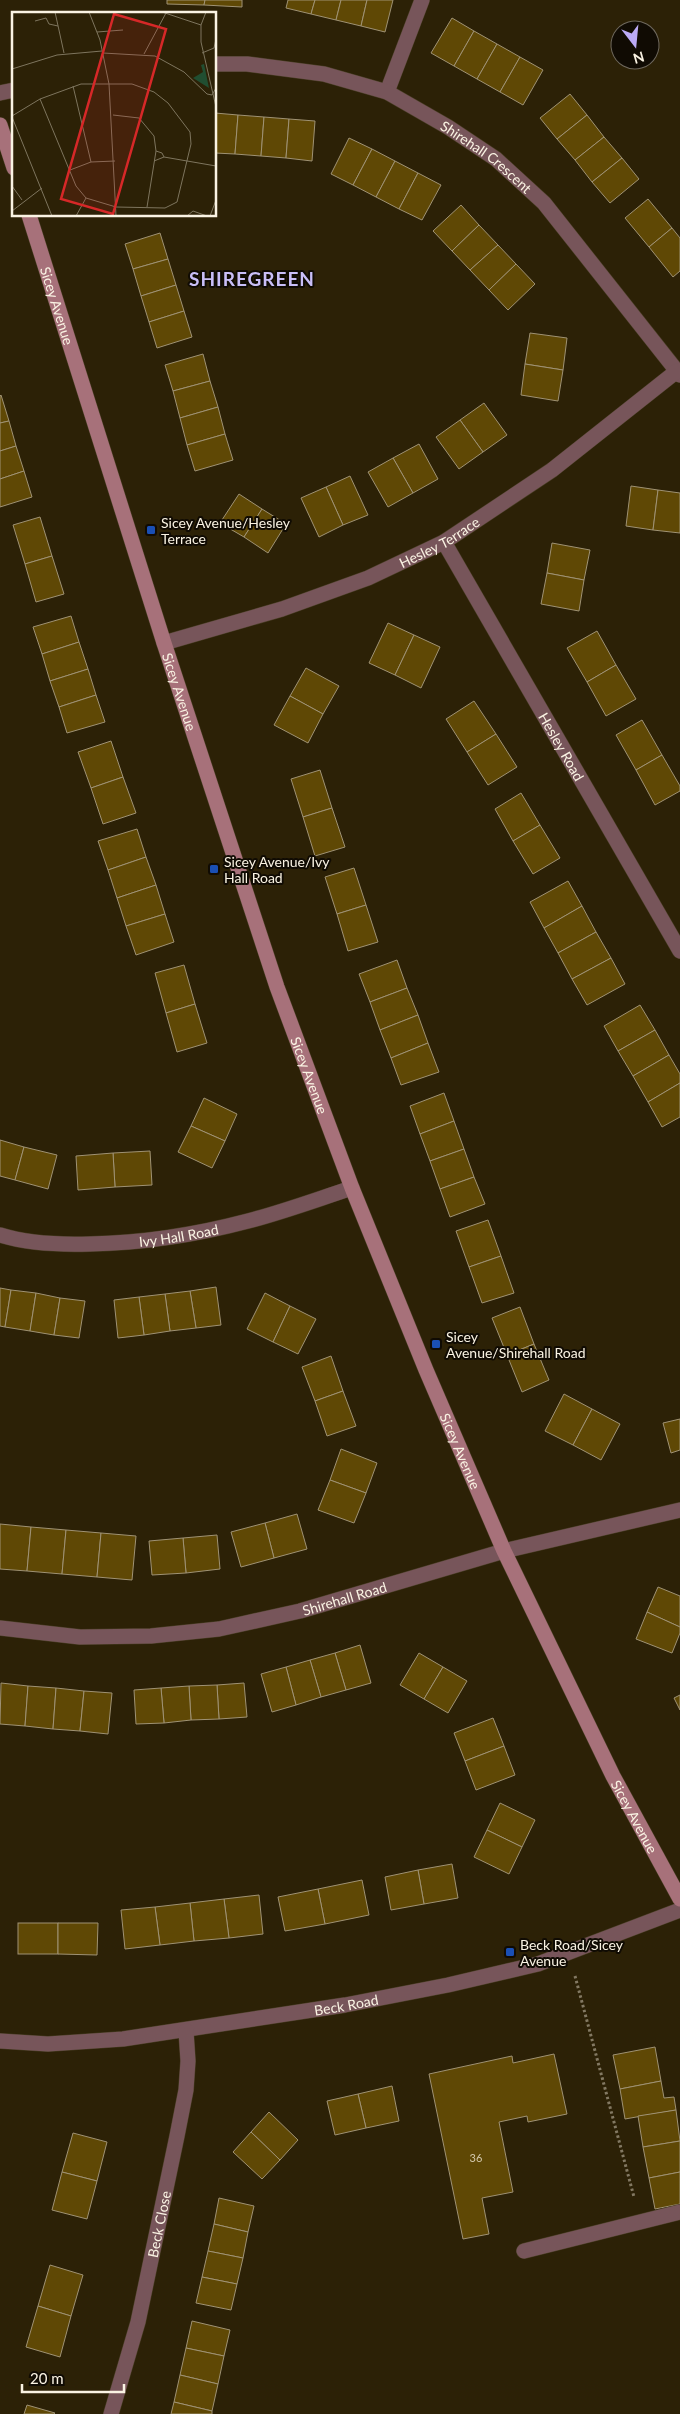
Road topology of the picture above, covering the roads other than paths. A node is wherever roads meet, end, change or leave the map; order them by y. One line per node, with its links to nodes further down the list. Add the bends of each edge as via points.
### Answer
1 (422, 0): 3 (street)
2 (216, 64): 3 (street, Shirehall Crescent, via 247,64 324,74)
3 (387, 92): 7 (street, Shirehall Crescent, via 496,159 544,202)
4 (0, 125): 5 (street)
5 (12, 162)
6 (29, 216): 9 (street, Sicey Avenue)
7 (678, 373): 8 (street, Hesley Terrace, via 552,470)
8 (444, 542): 9 (street, Hesley Terrace, via 368,578 282,610); 10 (street, Hesley Road)
9 (164, 643): 11 (street, Sicey Avenue, via 278,987)
10 (680, 951)
11 (352, 1188): 12 (street, Ivy Hall Road, via 250,1221 131,1243 69,1245 17,1241); 14 (street, Sicey Avenue)
12 (0, 1235)
13 (680, 1510): 14 (street, Shirehall Road)
14 (504, 1551): 15 (street, Shirehall Road, via 300,1611 219,1629 151,1636 80,1637); 16 (street, Sicey Avenue, via 613,1776)
15 (0, 1628)
16 (680, 1899)
17 (680, 1910): 18 (street, Beck Road, via 514,1971)
18 (186, 2031): 19 (street, Beck Road, via 57,2043); 22 (street, Beck Close, via 186,2090 177,2136 138,2322)
19 (0, 2041)
20 (680, 2212): 21 (street)
21 (524, 2251)
22 (111, 2414)

